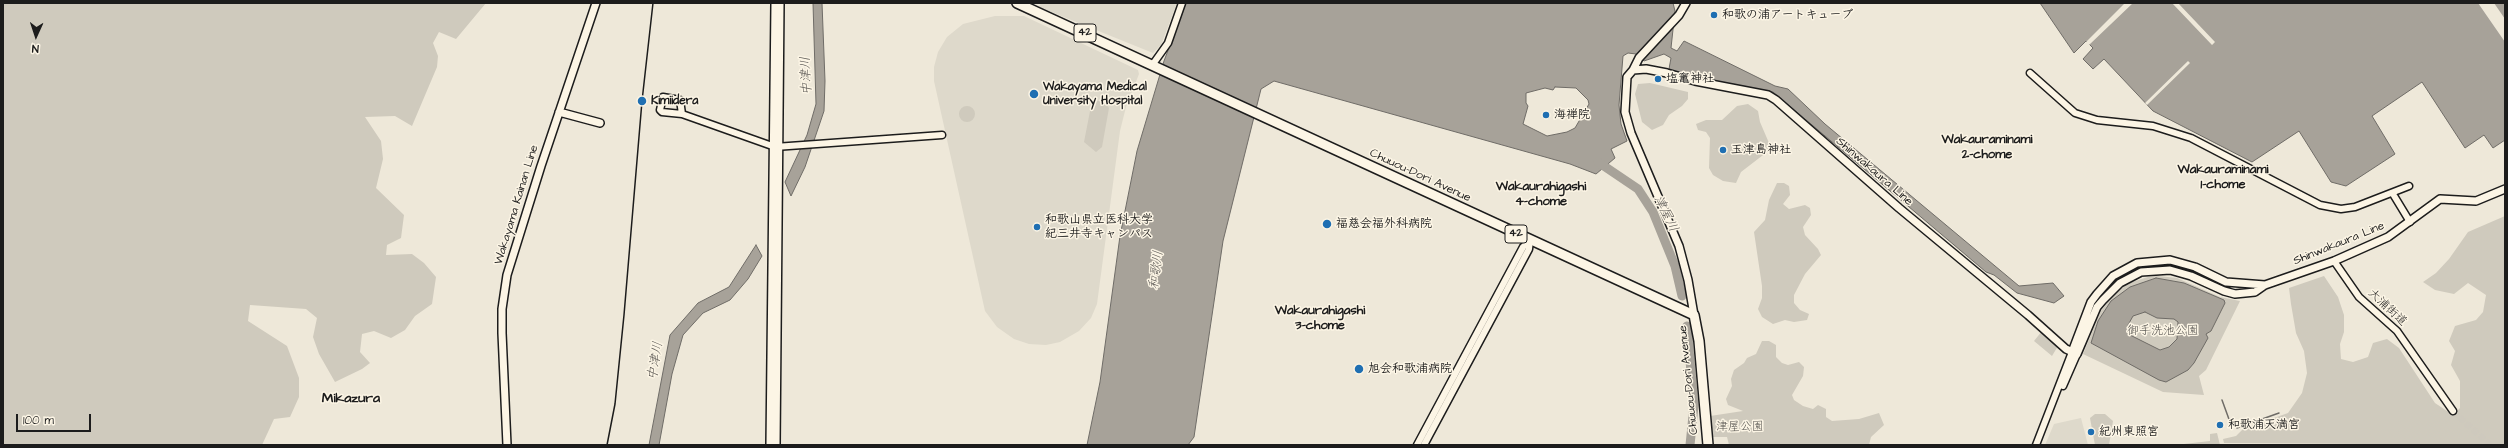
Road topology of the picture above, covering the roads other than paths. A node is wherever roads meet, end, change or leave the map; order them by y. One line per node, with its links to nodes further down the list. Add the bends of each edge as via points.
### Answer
1 (596, 3): 10 (main road, Wakayama Kainan Line)
2 (775, 3): 14 (main road)
3 (780, 3): 14 (main road)
4 (1017, 3): 7 (highway, Chuuou-Dori Avenue / 42)
5 (1182, 3): 7 (street, via 1168,43)
6 (1686, 3): 8 (main road, via 1679,15 1639,58)
7 (1156, 65): 19 (highway, Chuuou-Dori Avenue / 42)
8 (1634, 70): 22 (main road, via 1627,76 1625,112 1631,133 1679,246); 23 (main road, Shinwakaura Line, via 1646,69 1667,73 1768,95 1776,100 1899,208 2066,349)
9 (2030, 73): 17 (street, via 2074,113 2096,120 2153,126 2191,138 2320,205 2336,208 2355,207)
10 (559, 112): 12 (main road); 25 (main road, Wakayama Kainan Line, via 507,275 502,327)
11 (682, 114): 14 (street)
12 (600, 123)
13 (942, 135): 14 (street)
14 (776, 147): 26 (main road); 27 (main road)
15 (2409, 186): 17 (street)
16 (2505, 189): 18 (main road, Shinwakaura Line, via 2476,201 2440,199 2426,207)
17 (2392, 194): 18 (street)
18 (2410, 222): 20 (main road, Shinwakaura Line, via 2388,237)
19 (1530, 240): 22 (highway, Chuuou-Dori Avenue / 42); 28 (street, via 1523,247); 29 (street, via 1529,249)
20 (2334, 261): 21 (main road, Shinwakaura Line); 24 (street, 大浦街道, via 2359,297 2397,331)
21 (2265, 285): 23 (main road, Shinwakaura Line, via 2255,292 2235,294 2170,270 2141,272 2120,283 2097,307); 23 (main road, Shinwakaura Line, via 2226,282 2194,267 2170,260 2137,263 2113,276 2091,302)
22 (1694, 315): 30 (highway, Chuuou-Dori Avenue, via 1699,342)
23 (2075, 353): 31 (street)
24 (2453, 411)
25 (507, 445)
26 (770, 445)
27 (776, 445)
28 (1417, 445)
29 (1424, 445)
30 (1708, 445)
31 (2036, 445)

